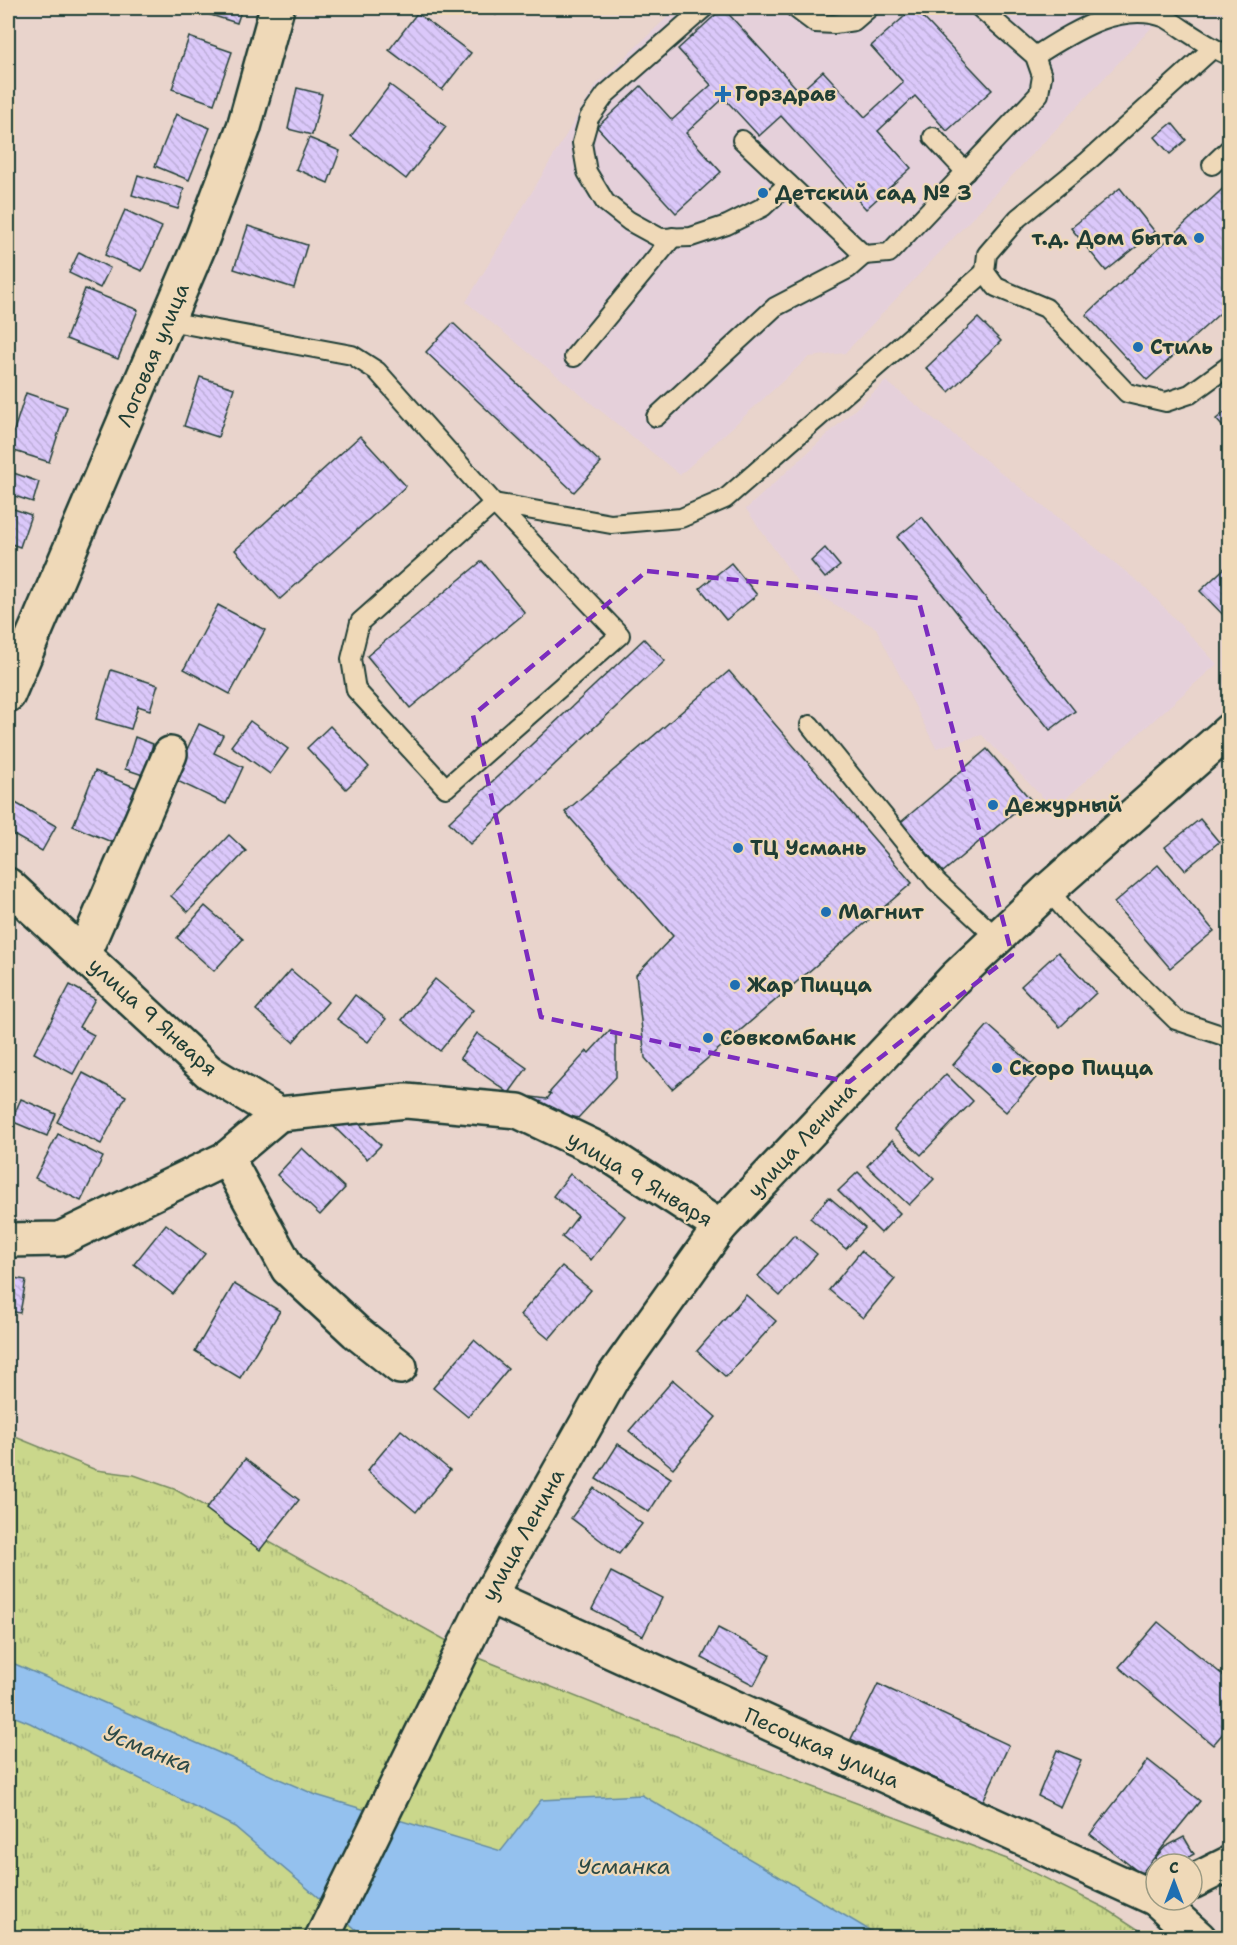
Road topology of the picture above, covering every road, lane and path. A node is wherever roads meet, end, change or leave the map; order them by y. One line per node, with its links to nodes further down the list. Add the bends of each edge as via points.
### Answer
1 (277, 8): 18 (street, Логовая улица, via 244,127)
2 (704, 8): 15 (lane, via 606,94 589,118 582,143 587,172 605,202 660,238)
3 (795, 8): 4 (lane, via 815,23 834,24 854,21)
4 (869, 8)
5 (980, 8): 7 (lane)
6 (1212, 49): 7 (lane, via 1163,16 1126,8 1101,15); 8 (lane); 17 (lane, via 1088,161 1018,218 987,254)
7 (1035, 56): 13 (lane, via 1042,76 1039,94)
8 (1230, 56)
9 (933, 137): 13 (lane)
10 (742, 140): 14 (lane)
11 (1230, 148): 12 (lane)
12 (1212, 165)
13 (966, 172): 16 (lane, via 889,254)
14 (788, 184): 15 (lane, via 763,207 727,225 691,237); 16 (lane)
15 (673, 237): 19 (lane)
16 (864, 255): 21 (lane, via 848,269 775,307)
17 (985, 272): 20 (lane, via 996,287 1046,308 1127,393 1166,402 1190,394); 22 (lane, via 725,498 681,518 611,524)
18 (168, 321): 22 (lane, via 352,356 377,371); 23 (street, Логовая улица)
19 (574, 357)
20 (1230, 365)
21 (656, 417)
22 (494, 503): 22 (lane, via 360,622 351,659 356,690 446,788 620,635)
23 (8, 694)
24 (810, 725): 29 (lane, via 936,881)
25 (1230, 730): 28 (street, улица Ленина)
26 (170, 754): 30 (street, улица 9 Января)
27 (8, 885): 30 (street, улица 9 Января)
28 (1048, 890): 29 (street, улица Ленина); 31 (lane, via 1176,1020)
29 (997, 938): 34 (street, улица Ленина)
30 (83, 955): 32 (street, улица 9 Января, via 209,1072)
31 (1230, 1038)
32 (279, 1114): 33 (street); 34 (street, улица 9 Января, via 406,1101 518,1111 606,1153)
33 (227, 1158): 35 (street, via 60,1239); 36 (street, via 288,1269 356,1332)
34 (720, 1227): 37 (street, улица Ленина, via 613,1377)
35 (8, 1240)
36 (400, 1366)
37 (489, 1596): 40 (street, Песоцкая улица); 42 (street, улица Ленина)
38 (1230, 1863): 39 (street)
39 (1204, 1876)
40 (1144, 1894)
41 (1169, 1912): 43 (street, Песоцкая улица)
42 (322, 1938)
43 (1199, 1938)

